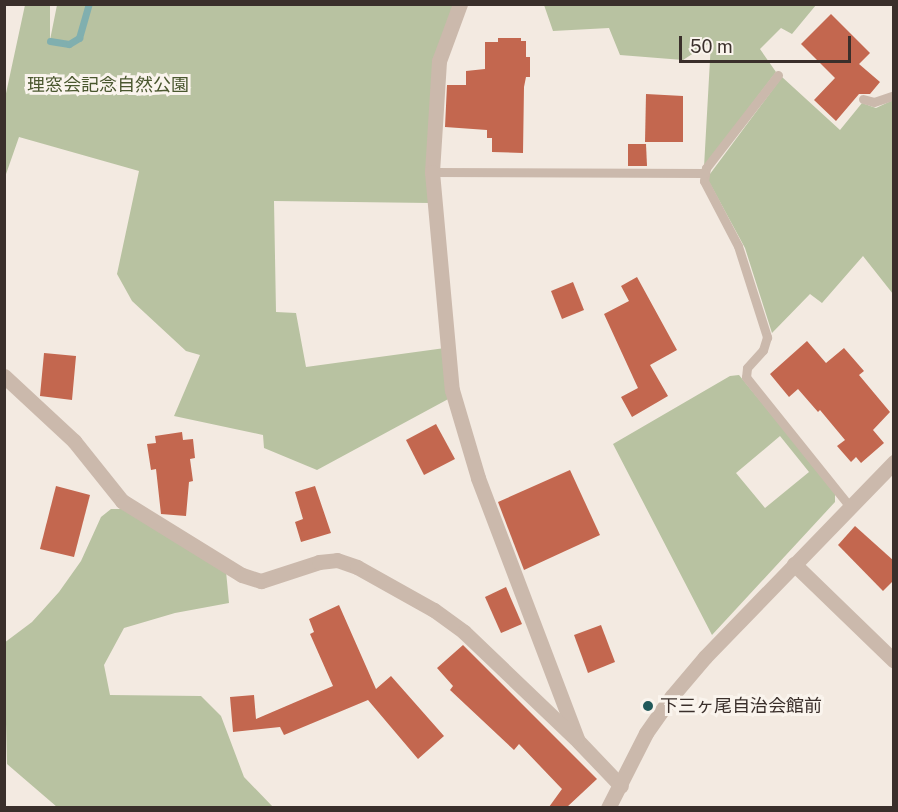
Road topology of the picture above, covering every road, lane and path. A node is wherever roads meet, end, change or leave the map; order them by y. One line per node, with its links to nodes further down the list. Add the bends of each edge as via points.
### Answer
1 (460, 4): 5 (street, via 439,61)
2 (778, 75): 6 (lane)
3 (894, 95): 4 (lane, via 874,102)
4 (863, 99)
5 (432, 172): 6 (lane); 12 (street, via 452,390 478,478)
6 (705, 173): 9 (lane, via 704,181 738,246 766,337 763,350 747,368 746,377)
7 (4, 376): 12 (street, via 74,441 122,501 242,575 261,581 319,562 337,560 357,567 434,610 464,632)
8 (894, 462): 9 (street)
9 (850, 507): 10 (street)
10 (794, 564): 11 (street); 13 (street, via 672,696 646,733)
11 (894, 661)
12 (578, 741): 13 (street)
13 (621, 786): 14 (street)
14 (608, 807)

